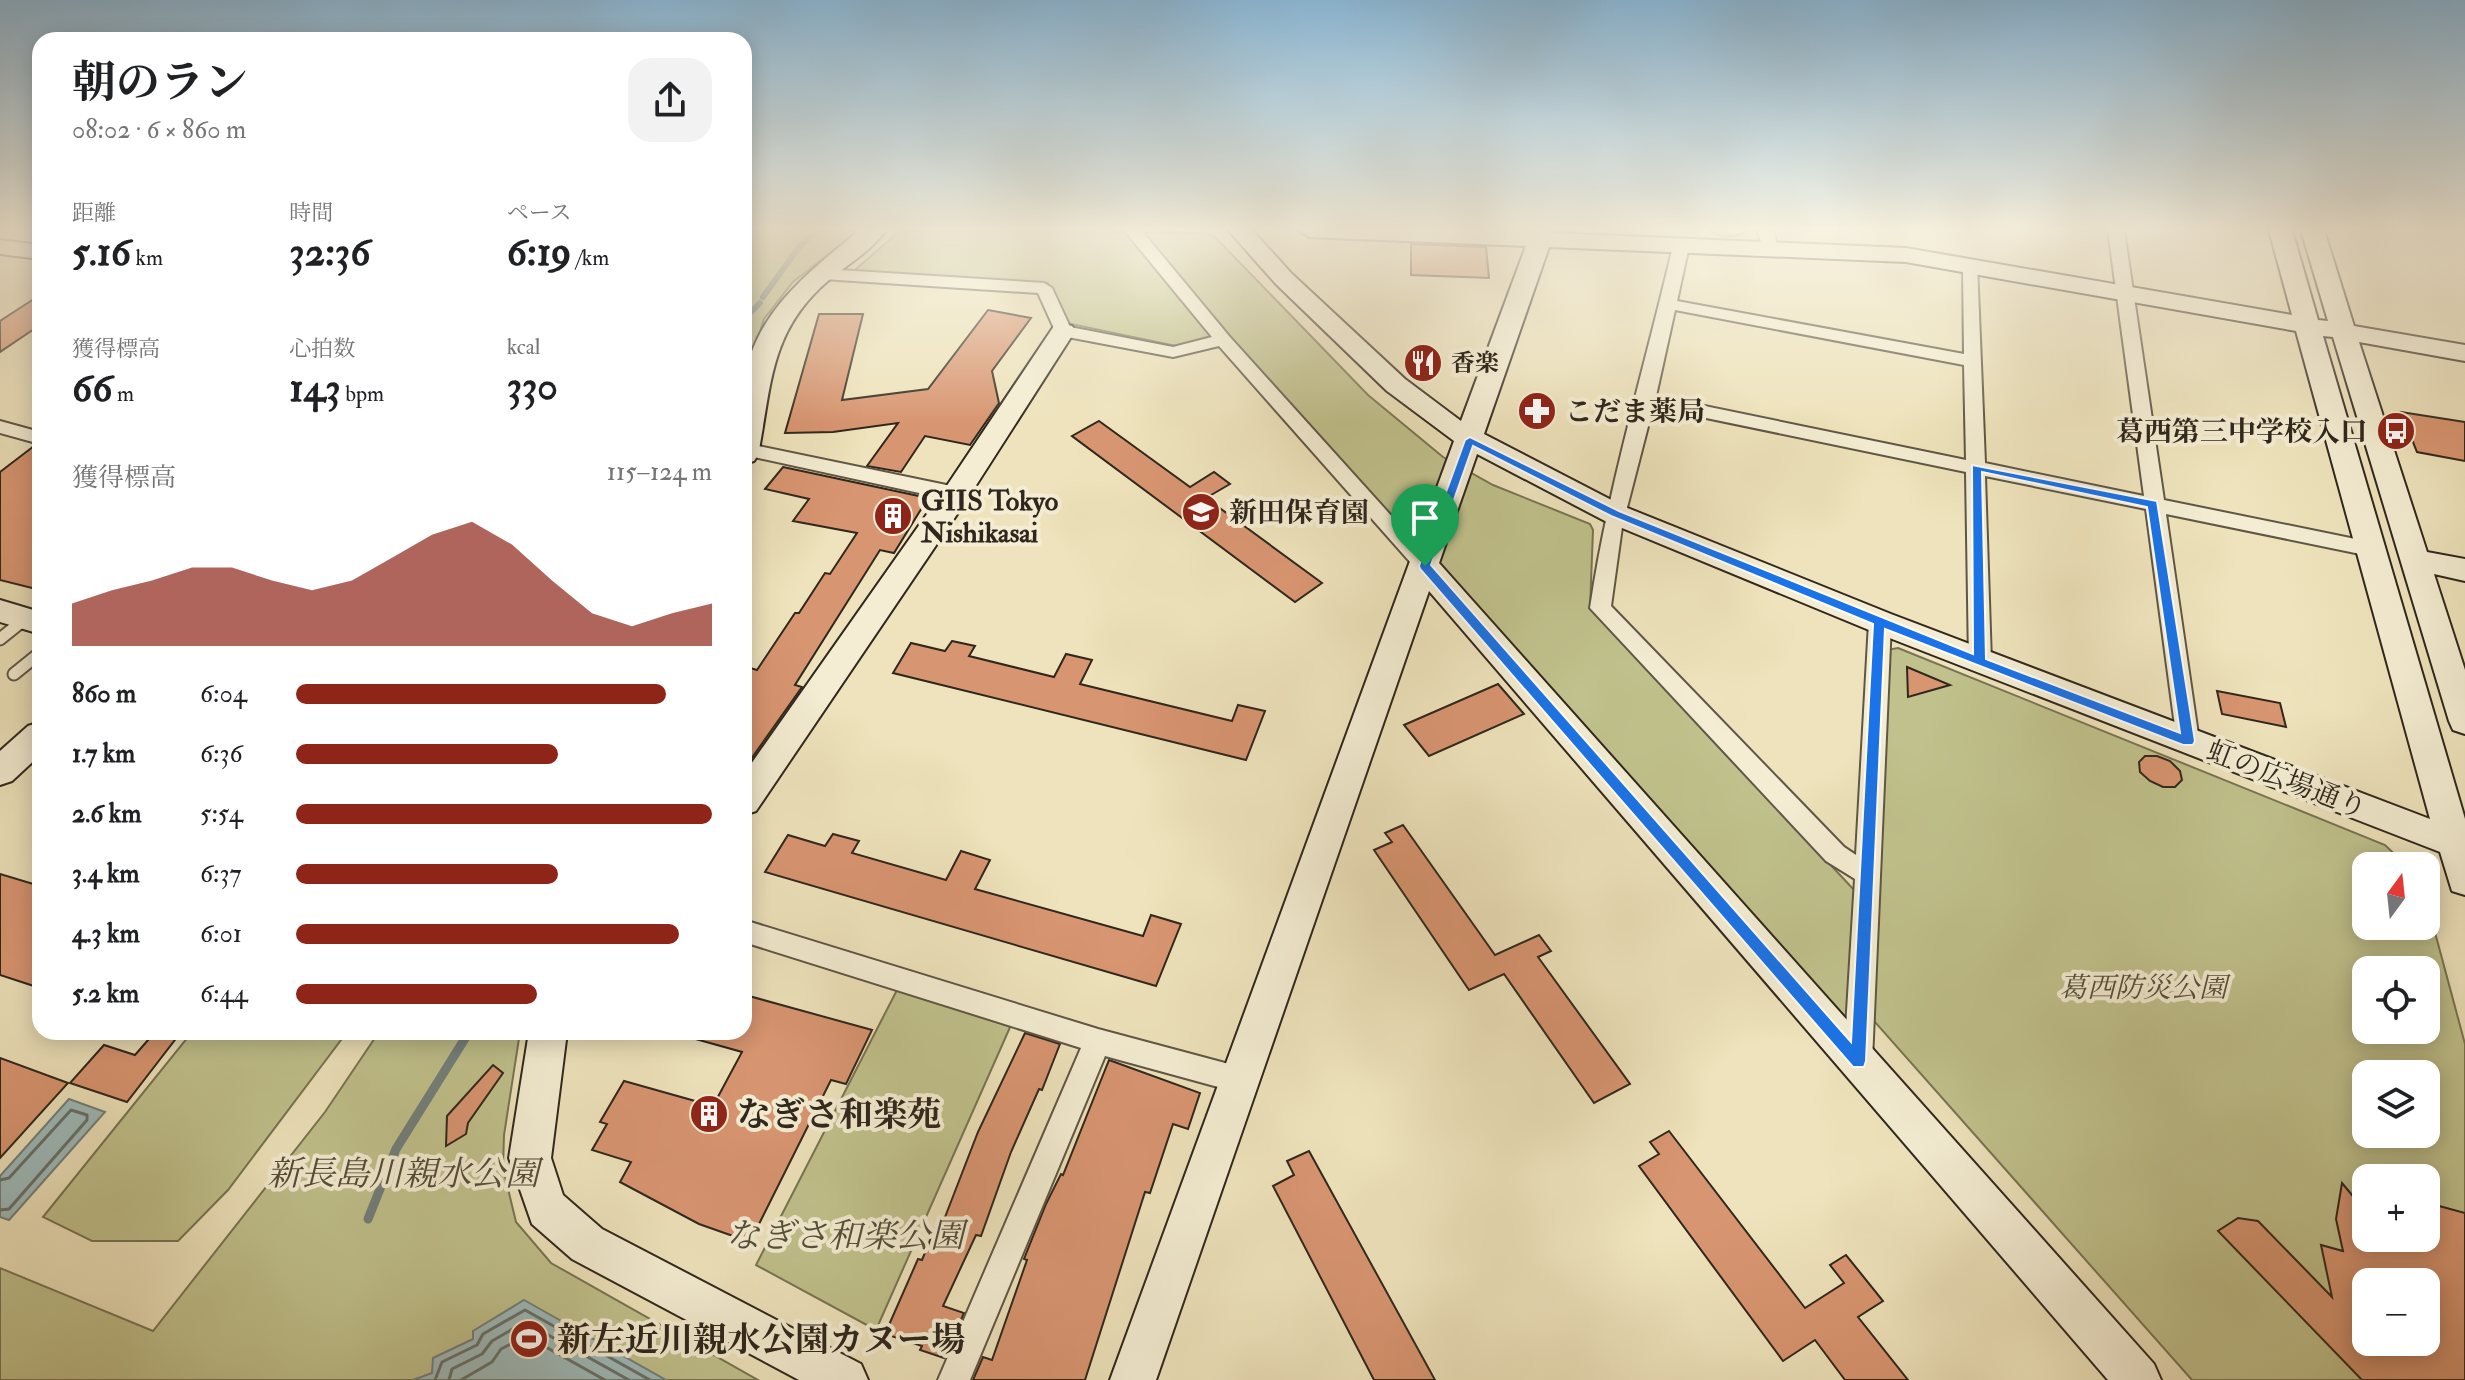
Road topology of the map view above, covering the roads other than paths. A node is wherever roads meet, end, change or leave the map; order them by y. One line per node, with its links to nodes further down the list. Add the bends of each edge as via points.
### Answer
1 (804, 294): 20 (street, via 770,337)
2 (1047, 294): 14 (street)
3 (1185, 294): 16 (street)
4 (1300, 294): 23 (street, 虹の広場通り, via 1396,385)
5 (1521, 294): 23 (street)
6 (1670, 294): 12 (street)
7 (1972, 294): 18 (street)
8 (2125, 294): 27 (street)
9 (2127, 294): 13 (street)
10 (2298, 294): 13 (street)
11 (2332, 294): 15 (street)
12 (1668, 304): 18 (street); 19 (street)
13 (2307, 325): 15 (street); 29 (street)
14 (1063, 331): 16 (street, via 1173,352); 26 (street)
15 (2343, 332): 17 (street); 30 (street)
16 (1223, 340): 31 (street)
17 (2465, 353)
18 (1974, 361): 25 (street)
19 (1646, 400): 25 (street); 28 (street)
20 (752, 414)
21 (0, 427): 22 (street)
22 (32, 436)
23 (1470, 440): 28 (street, 虹の広場通り); 31 (street)
24 (752, 453): 26 (street)
25 (1976, 468): 27 (street); 37 (street)
26 (956, 494): 43 (street)
27 (2153, 504): 29 (street); 40 (street)
28 (1615, 514): 34 (street, 虹の広場通り); 45 (street, via 1600,608 1835,854)
29 (2370, 549): 44 (street)
30 (2413, 559): 32 (street); 39 (street)
31 (1425, 566): 50 (street); 51 (street)
32 (2465, 570)
33 (22, 617): 35 (lane)
34 (1880, 622): 37 (street, 虹の広場通り); 45 (street)
35 (0, 639)
36 (32, 659): 38 (lane)
37 (1980, 662): 40 (street, 虹の広場通り)
38 (14, 674)
39 (2465, 721)
40 (2188, 741): 44 (street, 虹の広場通り)
41 (32, 742): 42 (street)
42 (0, 771)
43 (752, 789)
44 (2460, 845): 46 (street)
45 (1867, 874): 50 (street)
46 (2465, 880)
47 (752, 933): 49 (street)
48 (547, 1040): 52 (street, via 530,1158 547,1209 587,1244)
49 (1098, 1041): 51 (street); 53 (street)
50 (1858, 1061): 55 (street)
51 (1240, 1080): 54 (street)
52 (845, 1380)
53 (954, 1380)
54 (1133, 1380)
55 (2138, 1380)

